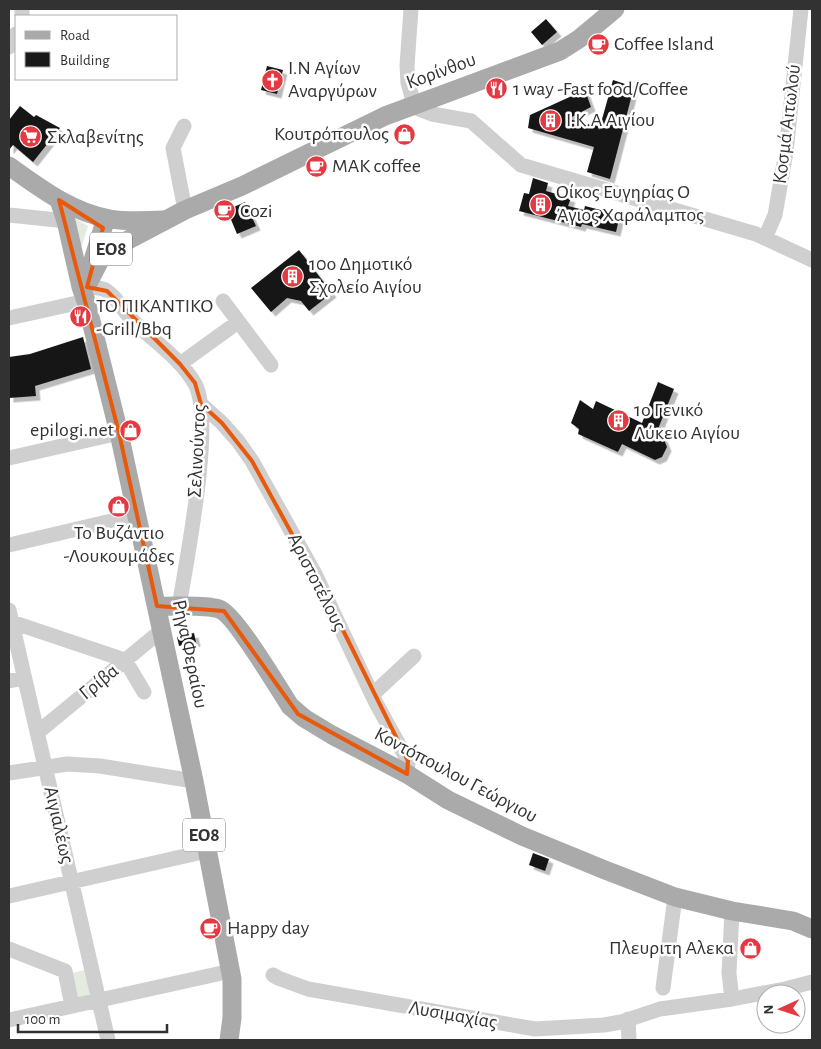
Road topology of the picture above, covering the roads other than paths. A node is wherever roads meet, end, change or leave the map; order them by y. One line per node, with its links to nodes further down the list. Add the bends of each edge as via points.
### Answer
1 (411, 9): 6 (street, via 407,66)
2 (616, 9): 6 (main road, Κορίνθου / ΕΟ8, via 575,42 547,57)
3 (801, 9): 15 (street, Κοσμά Αιτωλού, via 786,152 774,215)
4 (15, 36): 5 (street)
5 (9, 47)
6 (414, 104): 10 (main road, Κορίνθου / ΕΟ8); 15 (street, via 432,114 471,121 521,164)
7 (184, 126): 10 (street, via 173,148)
8 (9, 166): 9 (main road)
9 (64, 208): 11 (street); 13 (main road); 17 (main road, Ρήγα Φεραίου)
10 (185, 210): 12 (main road, Κορίνθου / ΕΟ8)
11 (9, 215)
12 (167, 219): 13 (main road, Κορίνθου / ΕΟ8); 14 (main road, Κορίνθου / ΕΟ8)
13 (100, 222): 14 (main road, ΕΟ8, via 122,231); 17 (main road, ΕΟ8, via 83,259)
14 (149, 230): 17 (main road, ΕΟ8, via 109,251 100,260)
15 (765, 238): 16 (street)
16 (812, 260)
17 (86, 288): 19 (street); 21 (street, Σελινούντος, via 107,291 134,322); 24 (main road, Ρήγα Φεραίου / ΕΟ8)
18 (223, 301): 20 (street)
19 (9, 318)
20 (238, 322): 21 (street); 22 (street)
21 (180, 364): 23 (street, Σελινούντος, via 195,383)
22 (271, 365)
23 (201, 404): 29 (street, Σελινούντος, via 200,473); 37 (street, Αριστοτέλους, via 222,422 252,462 327,598)
24 (119, 433): 25 (street); 26 (main road, Ρήγα Φεραίου / ΕΟ8)
25 (9, 458)
26 (137, 515): 27 (street); 28 (main road, Ρήγα Φεραίου / ΕΟ8)
27 (9, 545)
28 (157, 606): 29 (main road, Κοντόπουλου Γεώργιου); 31 (main road, Ρήγα Φεραίου / ΕΟ8)
29 (179, 607): 41 (main road, Κοντόπουλου Γεώργιου, via 224,611 298,714)
30 (10, 618): 33 (street); 34 (street, Αιγιαλέως)
31 (162, 630): 33 (street, Γρίβα); 42 (main road, Ρήγα Φεραίου / ΕΟ8)
32 (414, 656): 37 (street)
33 (126, 660): 36 (street); 38 (street, Γρίβα)
34 (24, 678): 35 (street); 38 (street, Αιγιαλέως)
35 (9, 681)
36 (144, 692)
37 (372, 695): 41 (street, Αριστοτέλους, via 408,761)
38 (37, 733): 39 (street, Αιγιαλέως)
39 (46, 768): 40 (street); 42 (street, via 67,764 100,766); 44 (street, Αιγιαλέως)
40 (9, 773)
41 (407, 774): 46 (main road, Κοντόπουλου Γεώργιου, via 448,800 522,836)
42 (194, 781): 43 (main road, Ρήγα Φεραίου / ΕΟ8)
43 (207, 851): 44 (street); 52 (main road, Ρήγα Φεραίου / ΕΟ8)
44 (72, 882): 45 (street); 50 (street, Αιγιαλέως)
45 (9, 896)
46 (675, 897): 47 (main road, Κοντόπουλου Γεώργιου); 55 (street)
47 (732, 911): 48 (main road, Κοντόπουλου Γεώργιου, via 793,921); 56 (street, via 729,973)
48 (812, 929)
49 (9, 950): 51 (street)
50 (91, 965): 51 (street); 57 (street, Αιγιαλέως)
51 (65, 971): 58 (street)
52 (231, 971): 57 (street); 62 (main road, Ρήγα Φεραίου / ΕΟ8, via 233,999)
53 (273, 975): 59 (street, Λυσιμαχίας, via 308,989 535,1029 604,1025)
54 (812, 982): 56 (street, Λυσιμαχίας)
55 (662, 988)
56 (732, 999): 59 (street, Λυσιμαχίας, via 660,1009)
57 (99, 1000): 58 (street); 61 (street, Αιγιαλέως)
58 (72, 1006): 60 (street)
59 (628, 1019): 63 (street)
60 (9, 1020)
61 (108, 1040)
62 (229, 1040)
63 (629, 1040)

